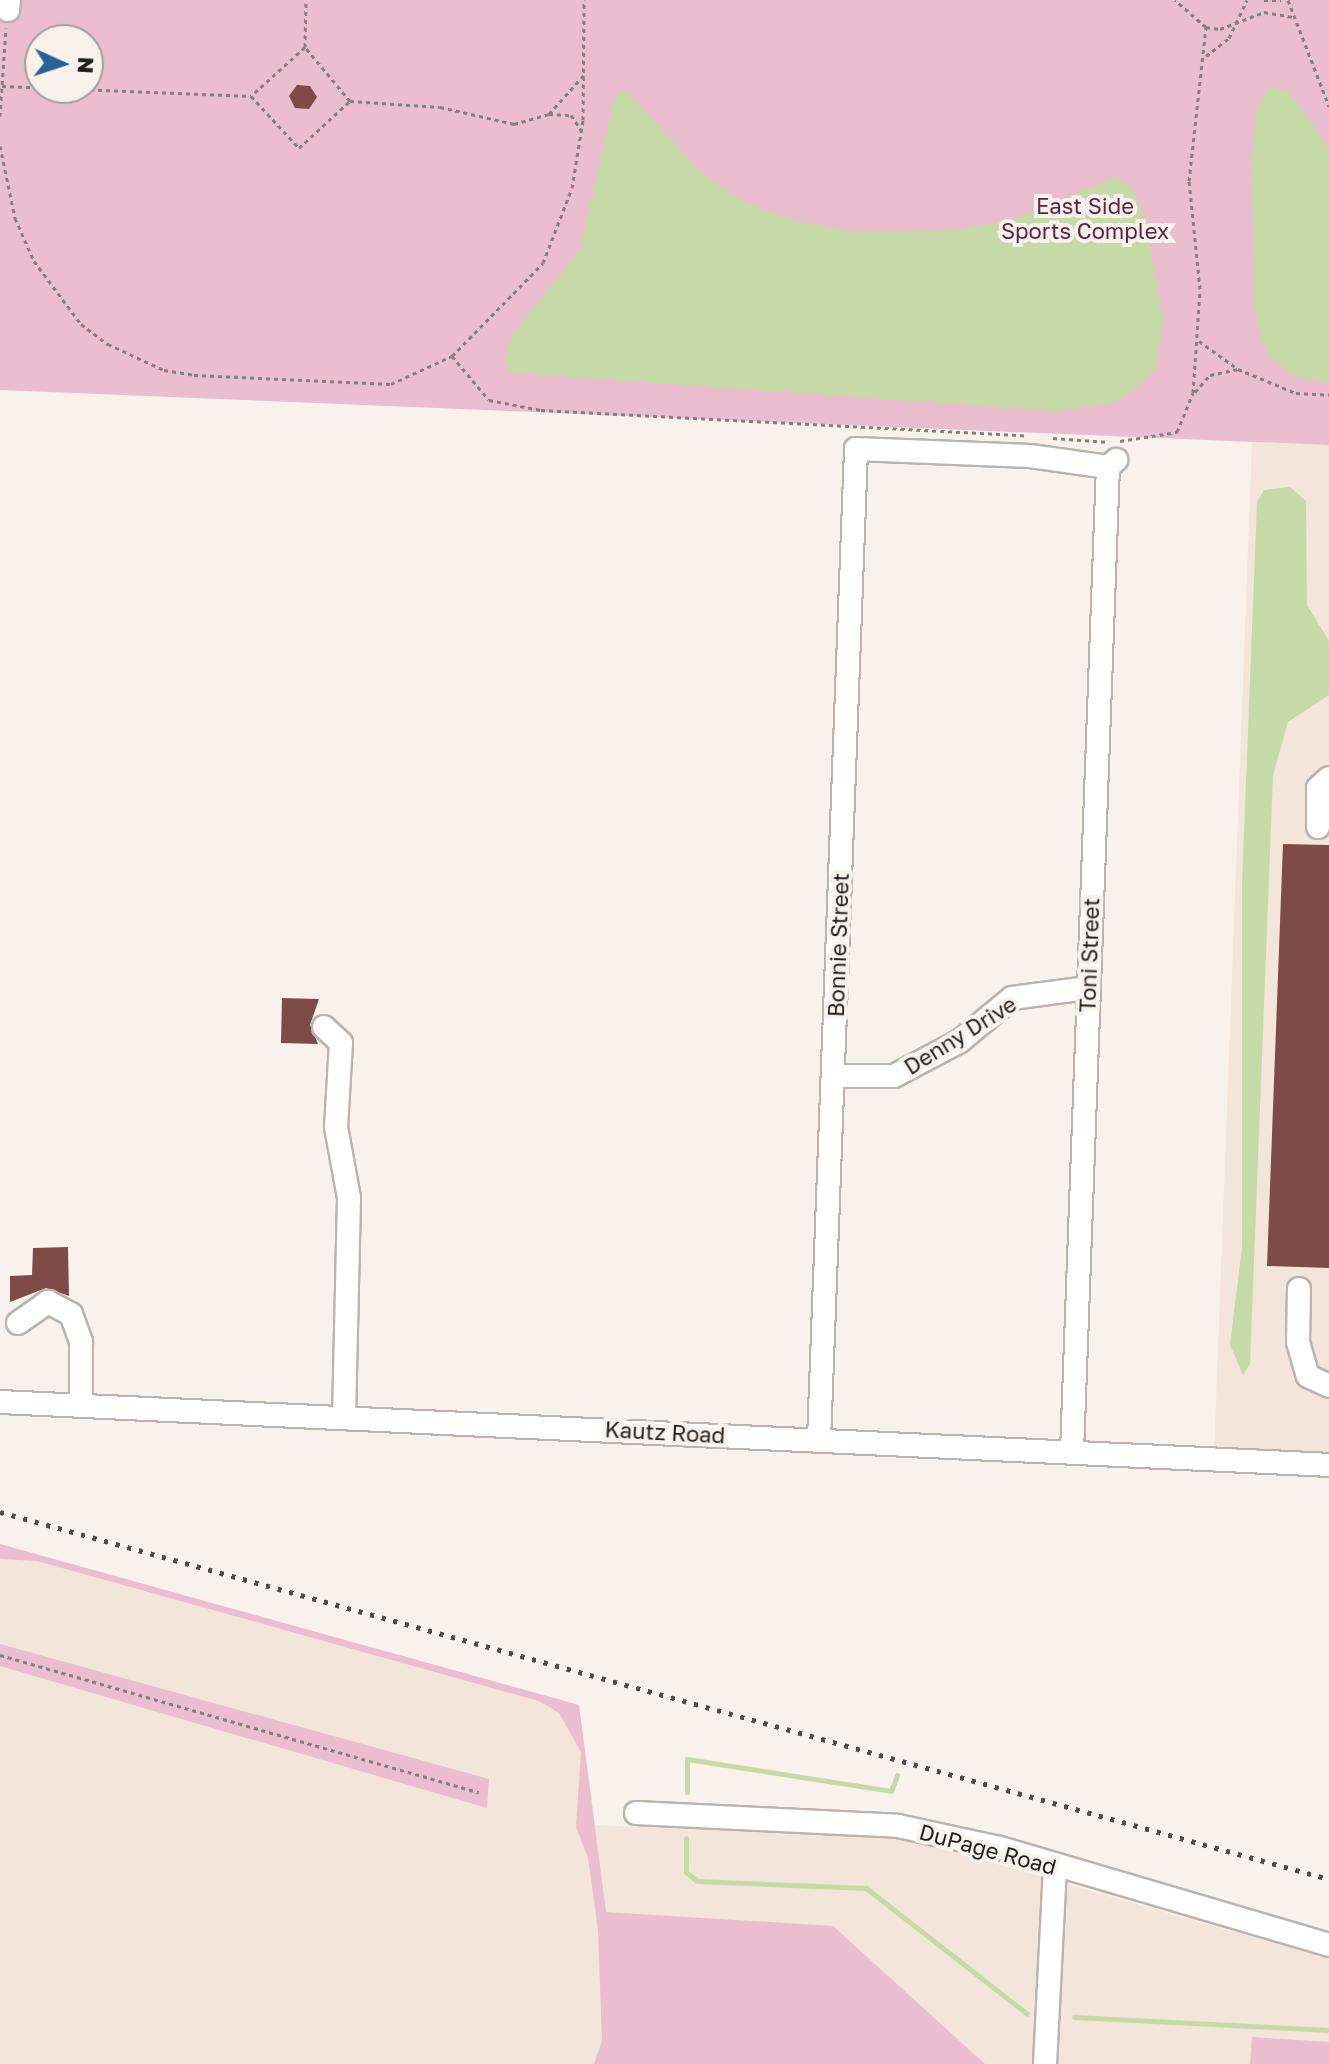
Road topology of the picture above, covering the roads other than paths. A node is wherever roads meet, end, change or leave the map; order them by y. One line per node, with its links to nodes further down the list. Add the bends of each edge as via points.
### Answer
1 (856, 449): 4 (street, Toni Street, via 1112,464); 6 (street, Bonnie Street)
2 (1329, 778): 3 (street, via 1318,788)
3 (1318, 827)
4 (1088, 988): 6 (street, Denny Drive, via 1012,998 960,1041 894,1076); 14 (street, Toni Street)
5 (324, 1027): 12 (street, via 341,1043 336,1127 349,1198)
6 (833, 1076): 13 (street, Bonnie Street)
7 (1299, 1289): 9 (street, via 1298,1342 1308,1376)
8 (18, 1323): 11 (street, via 48,1302 71,1314 81,1342)
9 (1329, 1386)
10 (0, 1402): 11 (street, Kautz Road)
11 (81, 1403): 12 (street, Kautz Road)
12 (344, 1417): 13 (street, Kautz Road)
13 (819, 1440): 14 (street, Kautz Road)
14 (1072, 1452): 15 (street, Kautz Road)
15 (1329, 1465)
16 (636, 1813): 17 (street, DuPage Road, via 898,1826)
17 (1055, 1866): 18 (street, DuPage Road); 19 (street)
18 (1329, 1945)
19 (1045, 2064)

